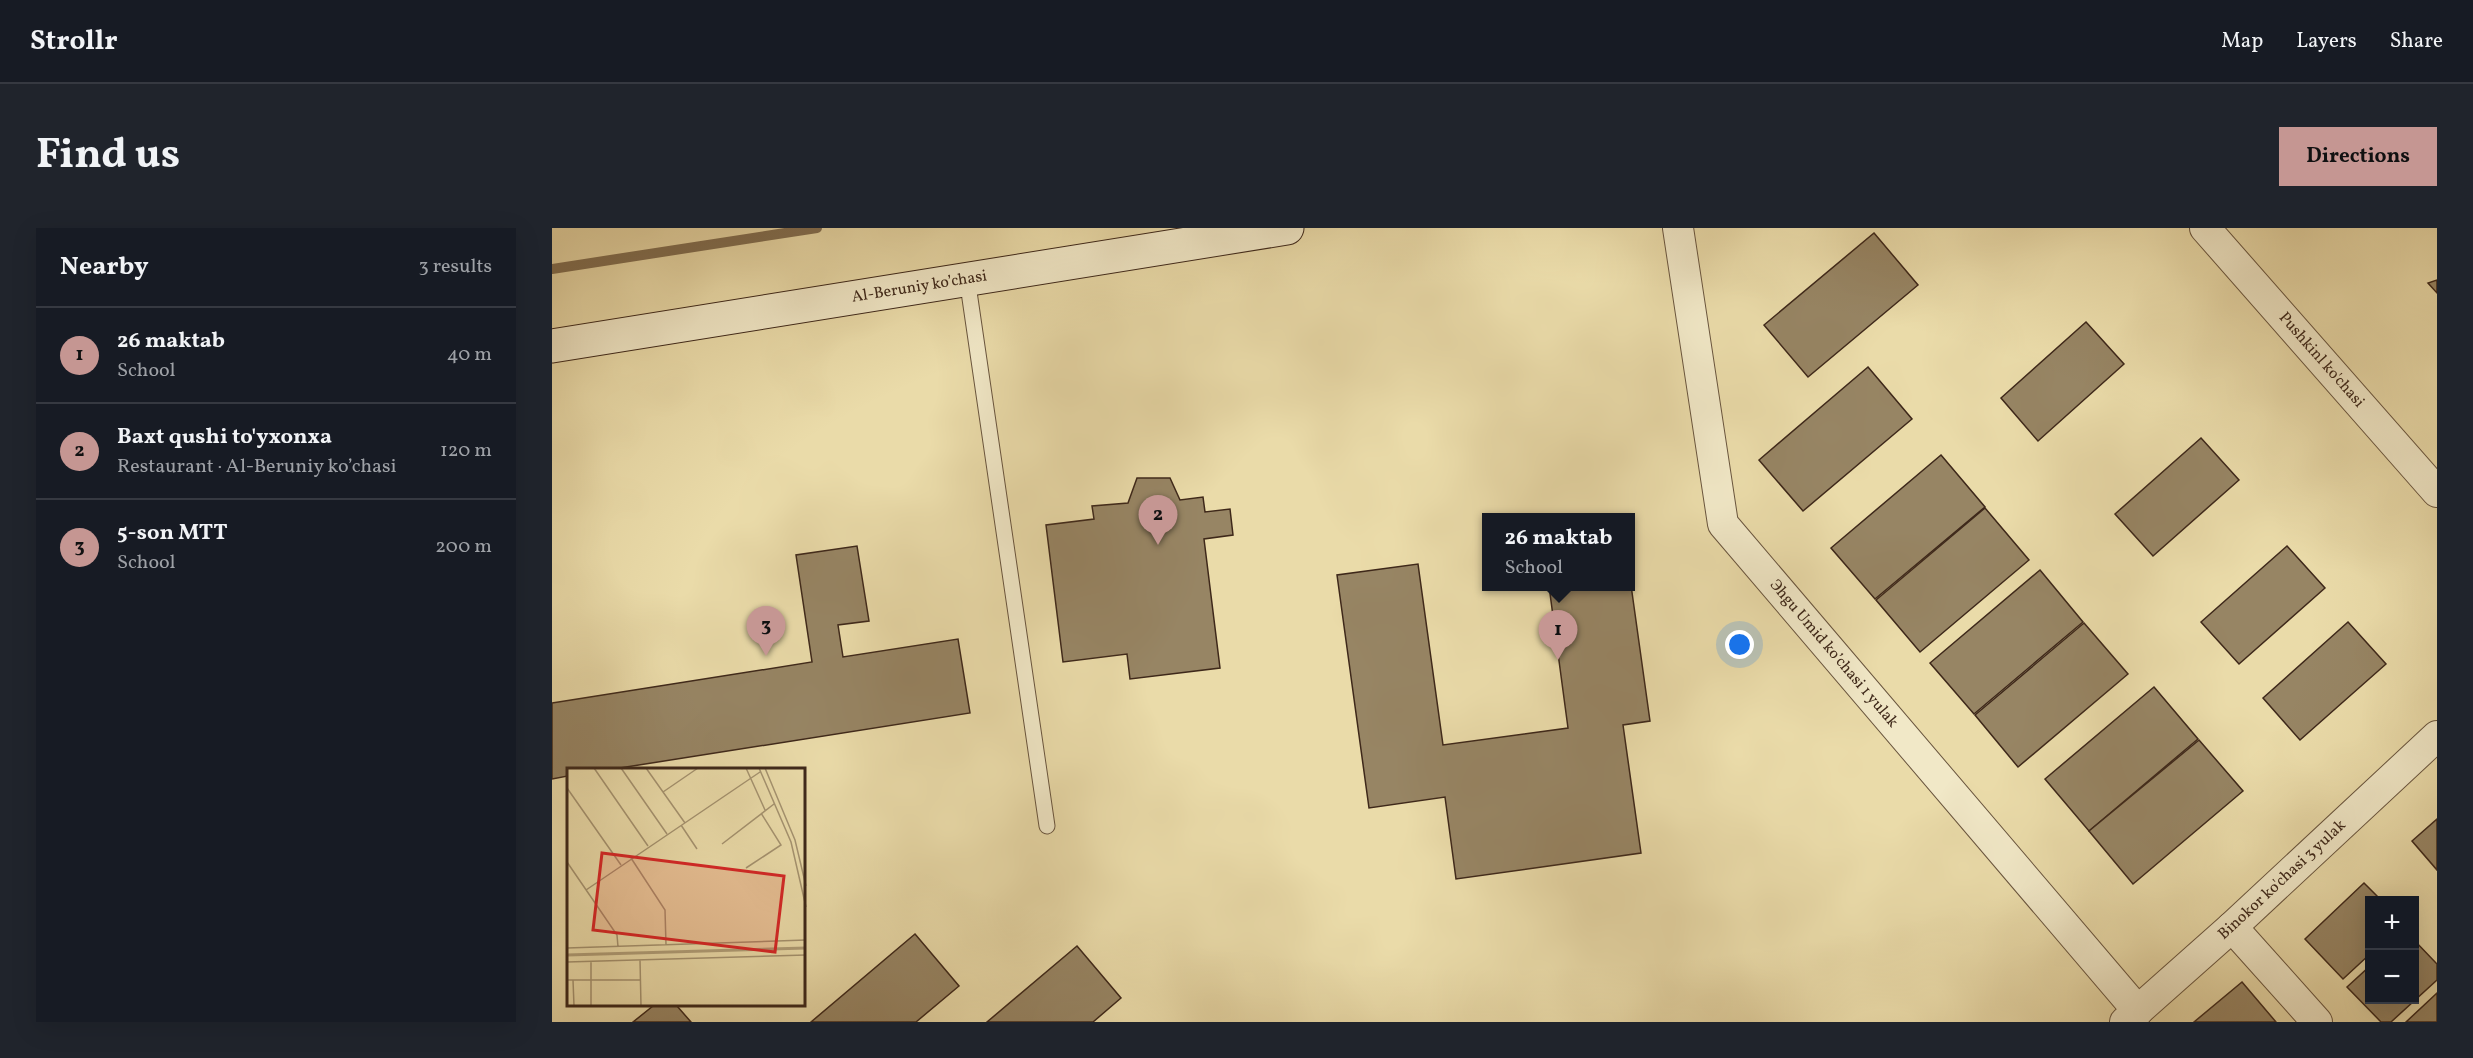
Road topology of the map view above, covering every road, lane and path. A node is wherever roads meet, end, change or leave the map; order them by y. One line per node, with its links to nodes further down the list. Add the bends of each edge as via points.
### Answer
1 (1287, 228): 4 (main road, Al-Beruniy ko’chasi)
2 (1678, 228): 10 (street, Эhgu Umid ko’chasi 1 yulak, via 1723,524)
3 (2205, 228): 6 (street, Pushkinl ko'chasi)
4 (967, 278): 5 (main road, Al-Beruniy ko’chasi); 8 (lane)
5 (552, 346)
6 (2437, 492)
7 (2437, 736): 9 (street, Binokor ko'chasi 3 yulak)
8 (1047, 826)
9 (2232, 927): 10 (street, Binokor ko'chasi 3 yulak); 11 (street)
10 (2131, 1016)
11 (2317, 1022)

